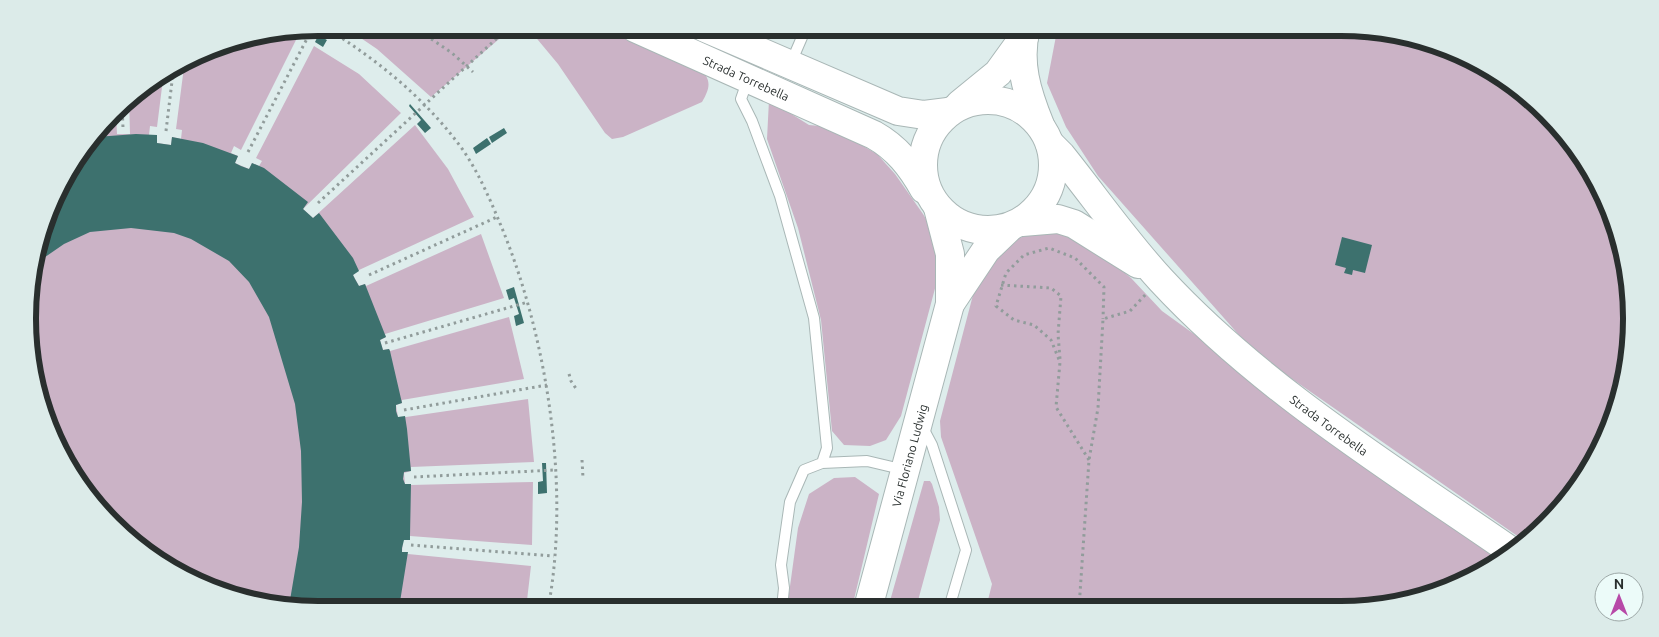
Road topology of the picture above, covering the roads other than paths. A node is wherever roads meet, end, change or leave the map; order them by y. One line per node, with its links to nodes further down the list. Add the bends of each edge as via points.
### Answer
1 (653, 36): 7 (main road, Strada Torrebella)
2 (723, 36): 6 (main road)
3 (803, 36): 6 (lane)
4 (1022, 36): 8 (main road, via 998,74)
5 (1025, 36): 9 (main road, via 1023,73 1026,90)
6 (790, 66): 8 (main road, via 898,111 924,115)
7 (748, 78): 10 (main road, Strada Torrebella, via 887,142 913,170); 15 (lane, via 740,99 752,121 780,196 814,318 827,448)
8 (952, 110): 9 (main road, via 988,99 1009,103 1026,112); 10 (main road, via 935,127 926,144 924,180)
9 (1045, 134): 11 (main road, via 1053,162 1050,183 1042,200); 12 (main road)
10 (933, 202): 11 (main road, via 953,220 972,228 991,230); 13 (main road, via 950,254)
11 (1016, 225): 12 (main road, via 1058,219 1074,224); 13 (main road, via 986,250)
12 (1160, 279): 17 (main road, Strada Torrebella, via 1268,378)
13 (950, 304): 14 (main road, Via Floriano Ludwig)
14 (919, 420): 16 (main road, Via Floriano Ludwig); 20 (lane, via 932,446 966,550)
15 (822, 463): 16 (lane, via 867,461); 18 (lane, via 804,470 790,502 781,565)
16 (905, 470): 19 (main road, Via Floriano Ludwig)
17 (1505, 547)
18 (783, 601)
19 (870, 601)
20 (952, 601)

